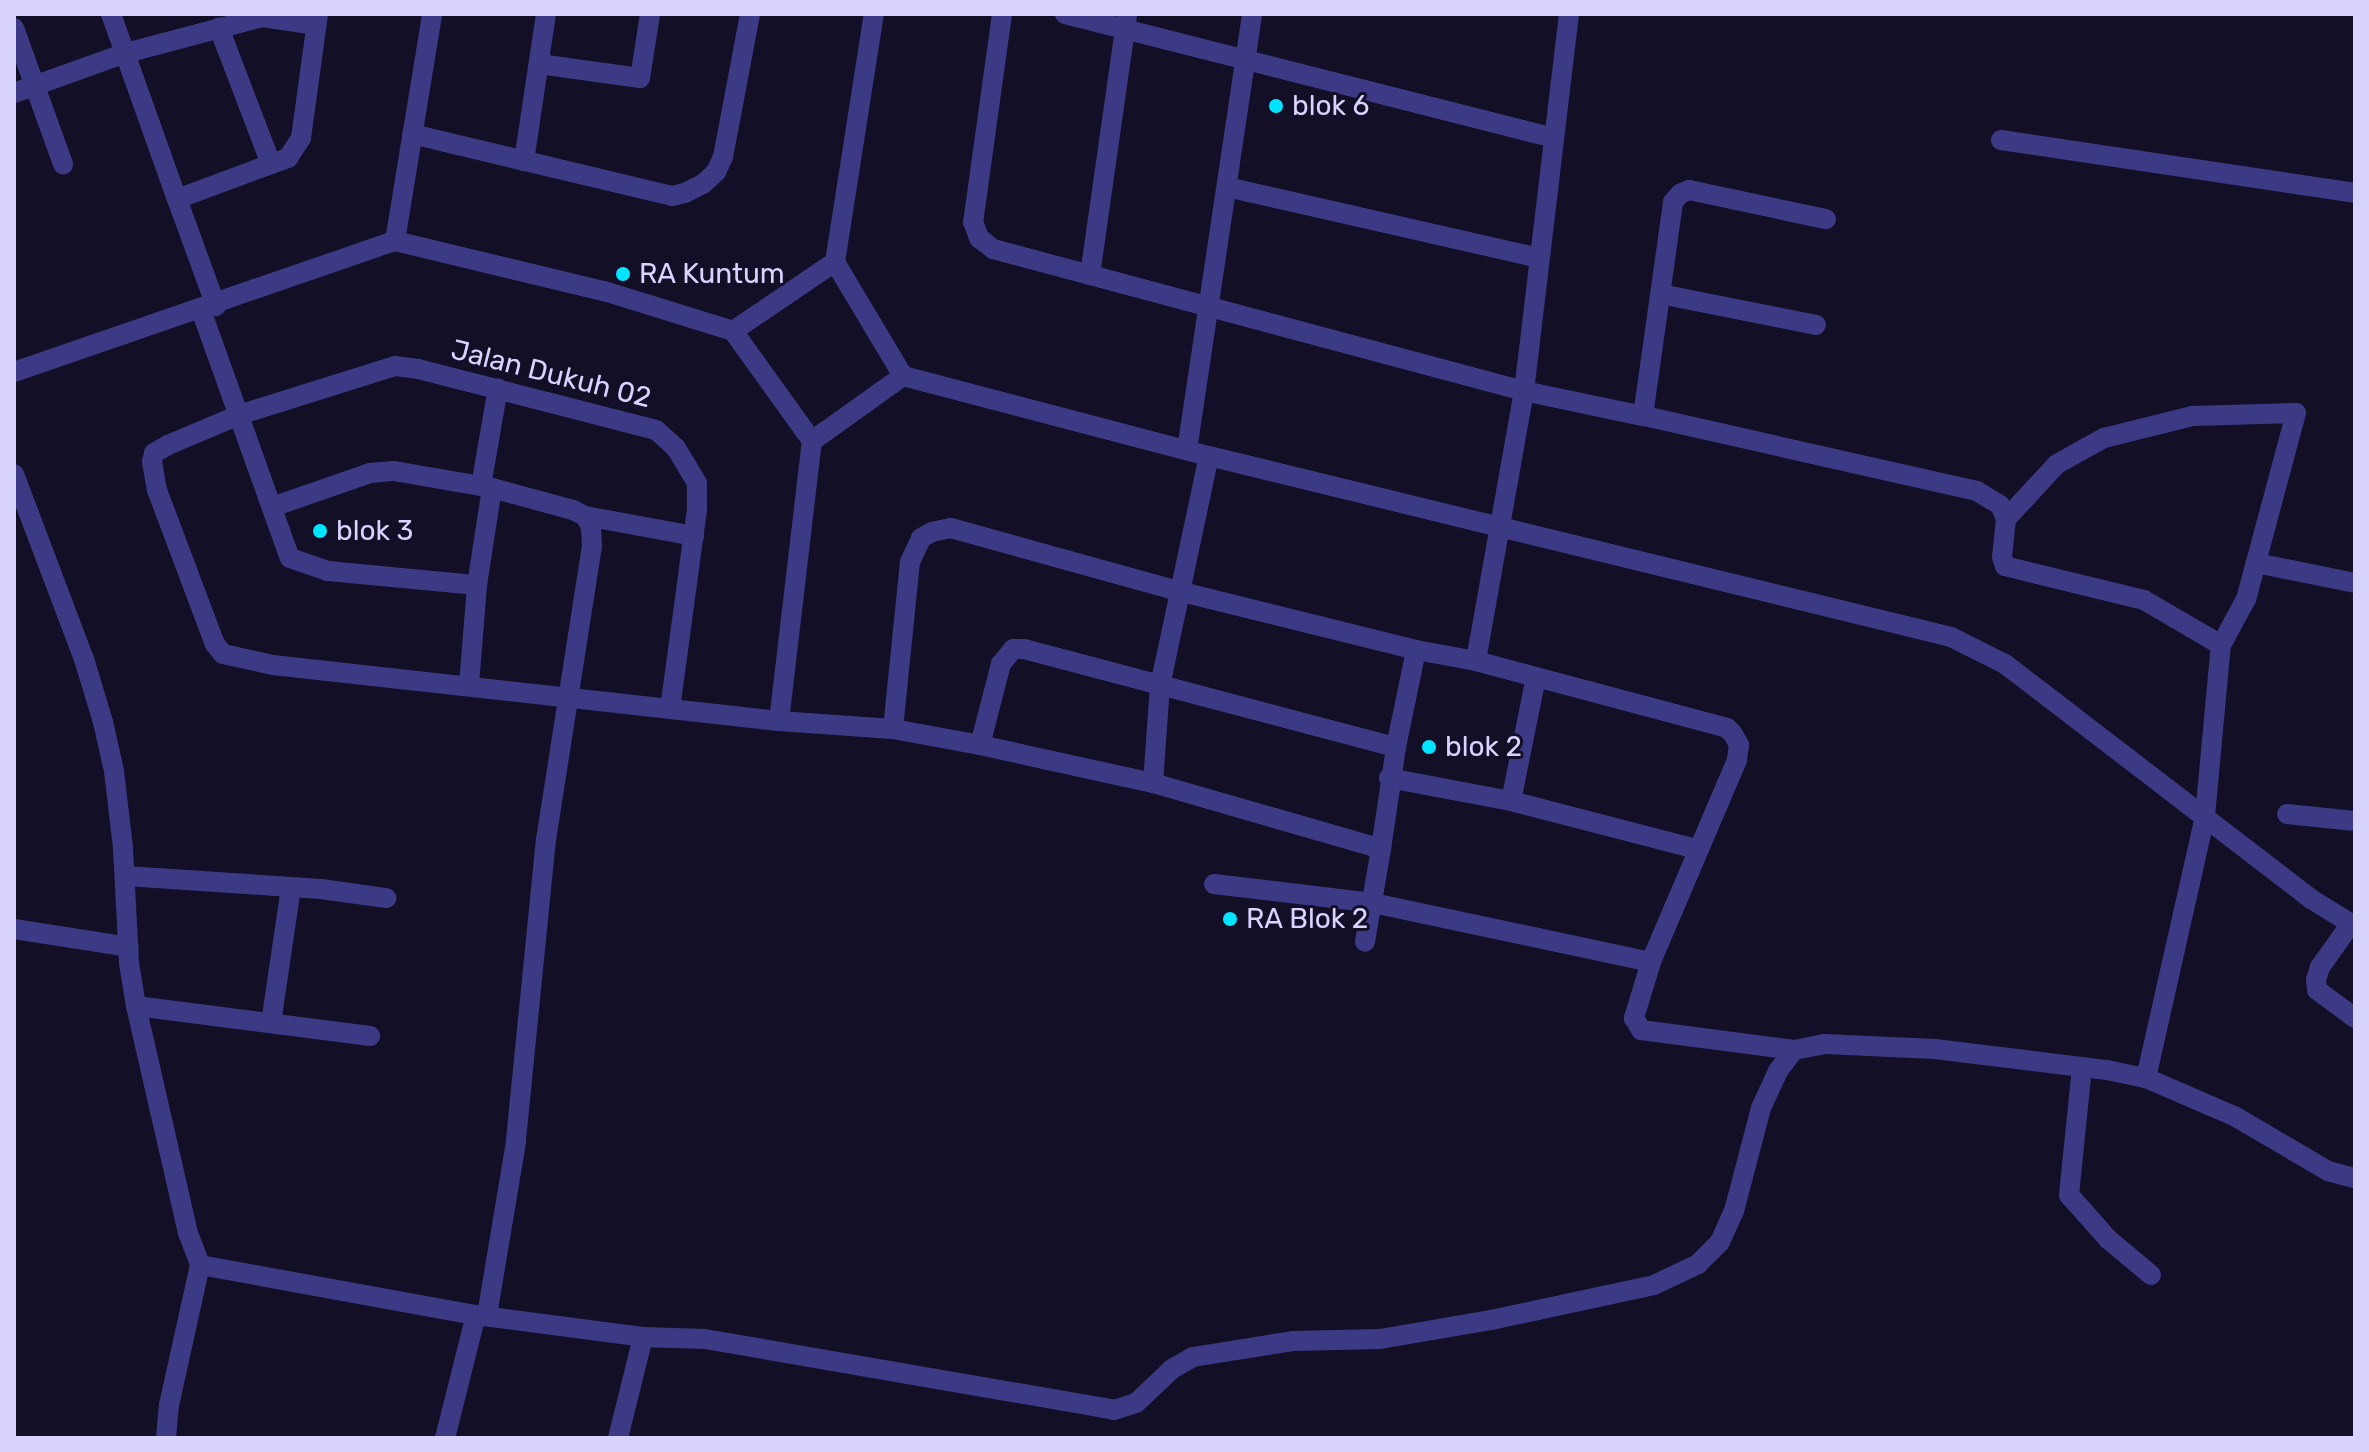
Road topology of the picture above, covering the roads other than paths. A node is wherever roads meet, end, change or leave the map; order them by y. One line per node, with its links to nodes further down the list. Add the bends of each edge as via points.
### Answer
1 (111, 14): 15 (street)
2 (432, 14): 20 (street)
3 (546, 14): 17 (street)
4 (650, 14): 17 (street, via 640,78)
5 (750, 14): 23 (street, via 723,157 703,184 672,196)
6 (874, 14): 32 (street)
7 (1002, 14): 33 (street, via 973,222 979,238 993,249)
8 (1065, 14): 12 (street)
9 (1252, 14): 16 (street)
10 (1566, 15): 21 (street)
11 (317, 20): 14 (street, via 262,17); 25 (street, via 301,138 288,158)
12 (1126, 22): 16 (street); 33 (street)
13 (14, 28): 18 (street)
14 (219, 28): 15 (street); 25 (street)
15 (126, 53): 18 (street); 28 (street)
16 (1245, 60): 21 (street); 26 (street)
17 (539, 64): 23 (street)
18 (35, 87): 19 (street); 24 (street)
19 (14, 93)
20 (412, 134): 23 (street); 30 (street)
21 (1554, 138): 31 (street)
22 (2001, 140): 27 (street)
23 (524, 161)
24 (63, 164)
25 (271, 164): 28 (street)
26 (1227, 187): 31 (street); 35 (street)
27 (2355, 193)
28 (177, 199): 36 (street)
29 (1826, 219): 34 (street, via 1689,190 1680,194 1673,202)
30 (395, 241): 36 (street); 38 (street, via 604,291)
31 (1539, 258): 42 (street)
32 (835, 262): 38 (street); 40 (street)
33 (1090, 275): 35 (street)
34 (1660, 294): 37 (street); 44 (street)
35 (1209, 306): 42 (street); 46 (street)
36 (208, 308): 39 (street); 43 (street)
37 (1816, 325)
38 (733, 331): 45 (street)
39 (14, 372)
40 (903, 376): 45 (street); 46 (street)
41 (498, 388): 43 (street, Jalan Dukuh 02, via 395,366); 49 (street); 54 (street, Jalan Dukuh 02, via 656,430 676,448 697,483)
42 (1524, 391): 44 (street); 53 (street)
43 (239, 415): 50 (street); 63 (street, Jalan Dukuh 02, via 168,445 154,453 152,462 157,490 223,654 262,663)
44 (1643, 416): 52 (street, via 1977,491 2000,505)
45 (812, 441): 67 (street)
46 (1187, 450): 47 (street)
47 (1209, 456): 53 (street); 58 (street)
48 (14, 474): 79 (street, via 103,722)
49 (486, 487): 50 (street, via 394,471 370,473); 51 (street, via 556,503); 57 (street)
50 (272, 507): 57 (street, via 290,558 300,564)
51 (585, 516): 54 (street); 65 (street, via 592,546)
52 (2006, 519): 55 (street, via 2057,464 2104,438 2192,416 2296,413); 59 (street, via 2005,566 2144,600)
53 (1502, 527): 61 (street); 75 (street, via 1978,647 2068,709)
54 (694, 536): 66 (street, Jalan Dukuh 02)
55 (2256, 563): 56 (street); 59 (street, via 2246,599)
56 (2355, 583)
57 (477, 585): 63 (street)
58 (1182, 592): 60 (street); 64 (street); 68 (street, via 951,528 932,532 921,538 910,562)
59 (2221, 645): 75 (street)
60 (1416, 650): 61 (street); 70 (street)
61 (1476, 661): 62 (street)
62 (1536, 677): 73 (street); 78 (street, via 1727,728 1733,734 1739,745 1737,760)
63 (469, 685): 65 (street)
64 (1160, 686): 69 (street, via 1013,649 1001,664); 70 (street); 72 (street)
65 (567, 697): 66 (street); 99 (street, via 532,957 516,1142)
66 (670, 709): 67 (street)
67 (779, 721): 68 (street)
68 (893, 729): 69 (street)
69 (980, 745): 72 (street)
70 (1396, 747): 71 (street)
71 (1389, 778): 73 (street); 77 (street)
72 (1153, 783): 77 (street)
73 (1511, 801): 78 (street)
74 (2287, 814): 76 (street)
75 (2205, 816): 84 (street); 95 (street)
76 (2355, 821)
77 (1381, 849): 83 (street)
78 (1697, 849): 88 (street)
79 (126, 876): 81 (street); 87 (street)
80 (1214, 884): 83 (street)
81 (291, 887): 82 (street); 91 (street)
82 (386, 898)
83 (1373, 903): 86 (street); 88 (street)
84 (2352, 925): 90 (street, via 2316,980 2317,990)
85 (14, 929): 87 (street)
86 (1365, 942)
87 (129, 947): 89 (street)
88 (1651, 962): 93 (street, via 1634,1018 1641,1030)
89 (136, 1006): 91 (street); 97 (street)
90 (2355, 1018)
91 (271, 1023): 92 (street)
92 (370, 1036)
93 (1794, 1050): 94 (street, via 1825,1044 1935,1049); 100 (street, via 1761,1108 1734,1211 1720,1242 1698,1264 1654,1285 1380,1339 1293,1341 1193,1357 1136,1403 1114,1410 705,1339)
94 (2082, 1067): 95 (street); 98 (street, via 2069,1195 2108,1239)
95 (2146, 1078): 96 (street, via 2236,1117 2328,1171)
96 (2355, 1178)
97 (200, 1265): 99 (street); 101 (street)
98 (2151, 1275)
99 (481, 1315): 100 (street); 102 (street)
100 (643, 1337): 103 (street)
101 (166, 1438)
102 (445, 1438)
103 (618, 1438)

